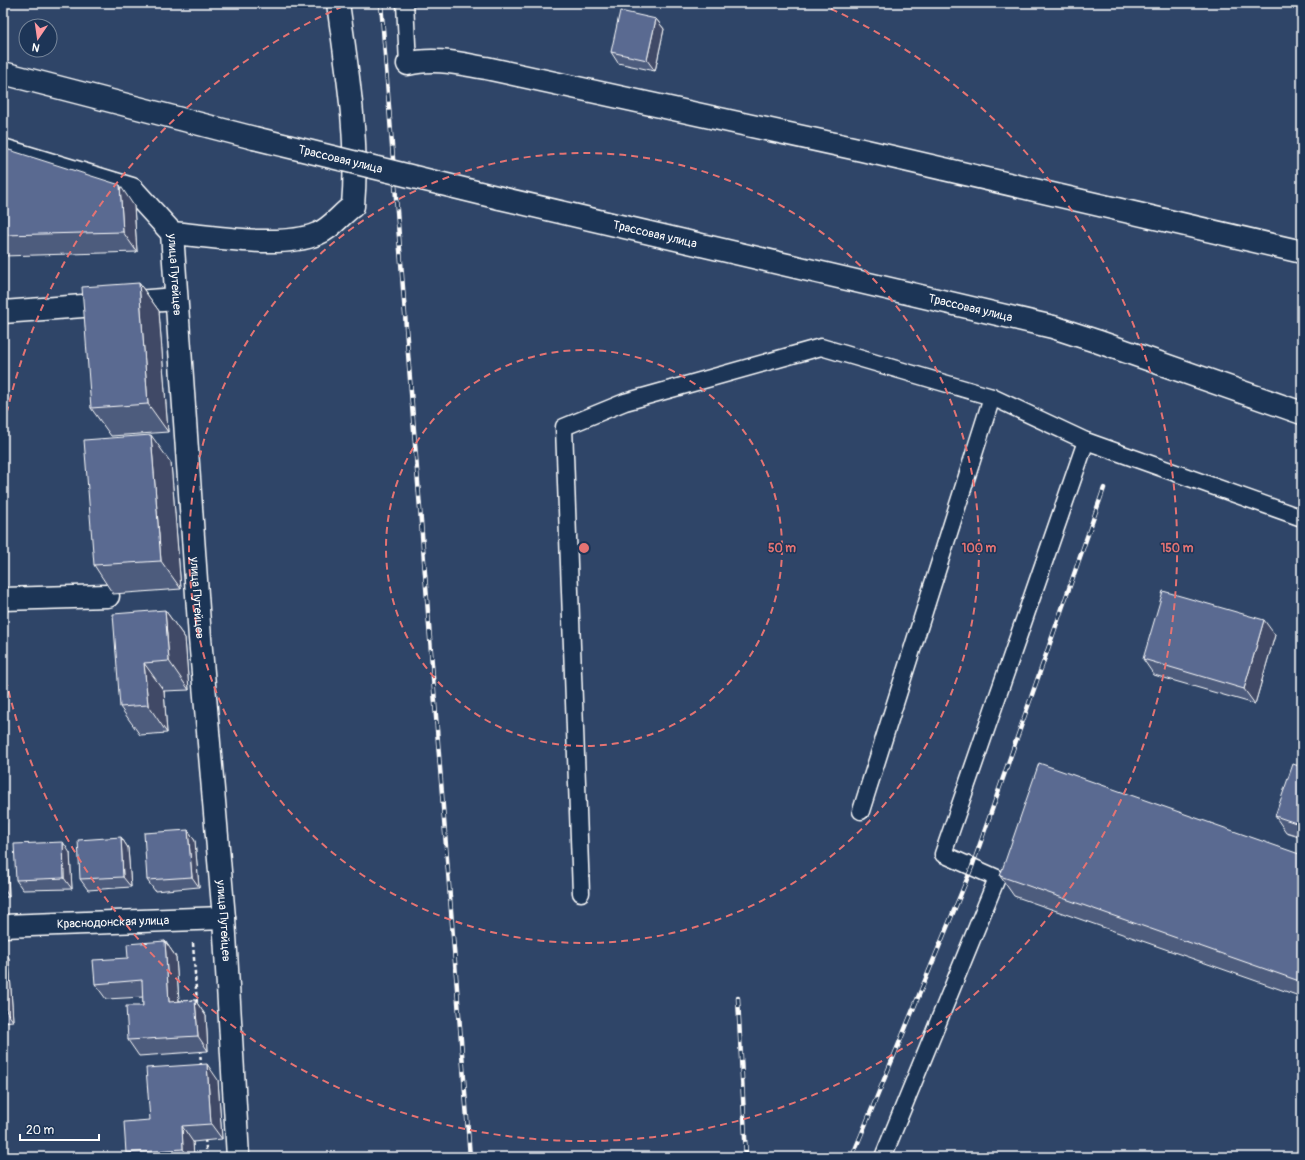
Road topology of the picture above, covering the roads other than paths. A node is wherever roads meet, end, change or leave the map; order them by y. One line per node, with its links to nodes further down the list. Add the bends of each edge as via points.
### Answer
1 (338, 3): 6 (street, via 350,97 355,184 353,206 319,234 300,240 274,242)
2 (405, 3): 3 (lane)
3 (408, 64): 7 (street, via 425,61 486,68 862,150)
4 (3, 73): 11 (street, Трассовая улица, bridge, via 500,198 1053,327)
5 (3, 150): 6 (street, улица Путейцев, via 132,189)
6 (172, 233): 8 (street, улица Путейцев)
7 (1302, 252)
8 (176, 299): 9 (street); 18 (street, улица Путейцев, via 200,638)
9 (3, 312)
10 (992, 397): 12 (lane); 16 (lane); 17 (lane, via 821,347 625,402 564,428)
11 (1302, 413)
12 (1086, 441): 13 (lane); 21 (lane, via 943,854 997,878)
13 (1302, 518)
14 (108, 596): 15 (street)
15 (3, 599)
16 (861, 811)
17 (581, 893)
18 (224, 918): 19 (street, Краснодонская улица); 20 (street, улица Путейцев)
19 (3, 926)
20 (238, 1157)
21 (883, 1157)

